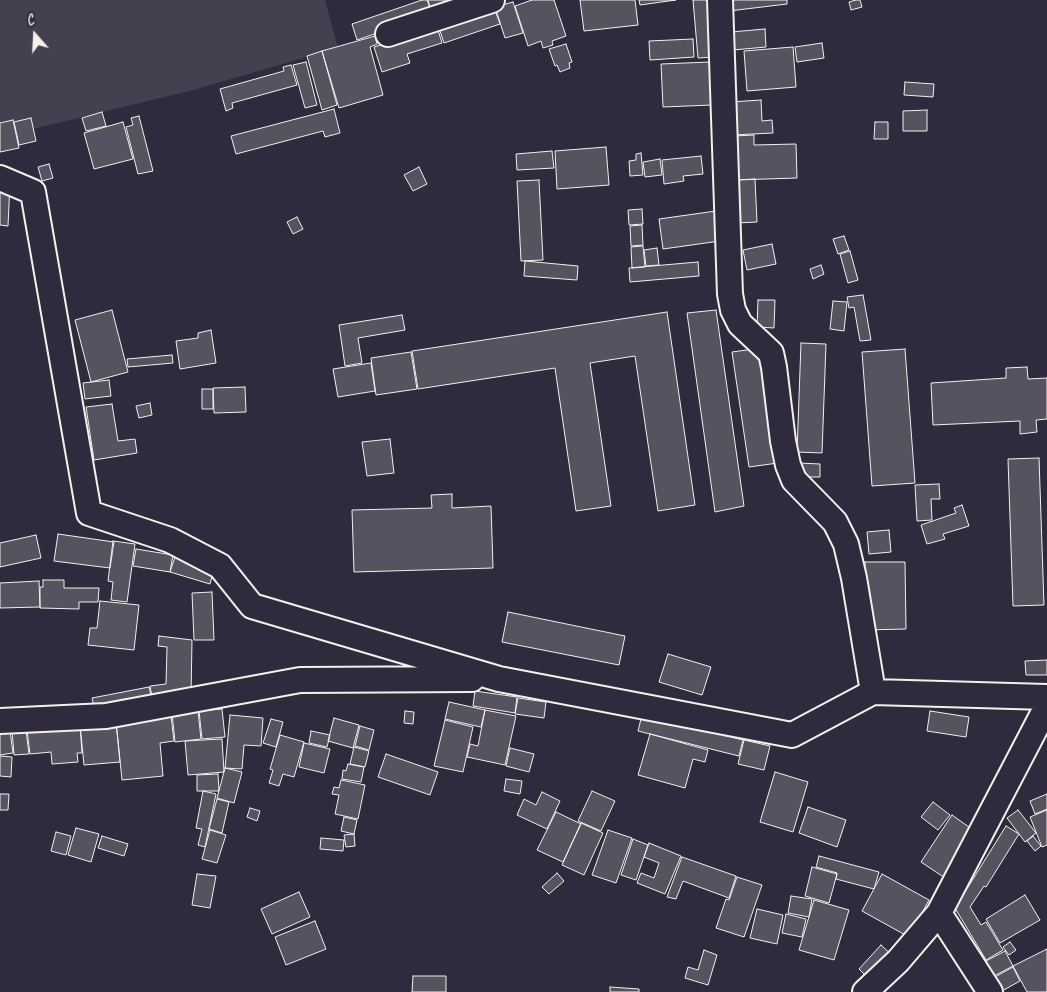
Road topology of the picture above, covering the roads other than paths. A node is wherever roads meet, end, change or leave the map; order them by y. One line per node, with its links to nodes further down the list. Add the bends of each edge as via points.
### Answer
1 (492, 0): 3 (street)
2 (720, 0): 6 (street, via 733,310 740,324 771,353 783,442 794,480 835,522 846,544)
3 (388, 34)
4 (0, 178): 5 (street, via 33,192 89,513 170,540 220,566 252,606)
5 (499, 679): 6 (street, via 792,735); 9 (street, via 300,680 106,716)
6 (873, 692): 7 (street)
7 (1047, 697)
8 (1047, 706): 10 (street)
9 (0, 720)
10 (939, 913): 11 (street, via 898,961); 12 (street)
11 (865, 992)
12 (990, 992)

